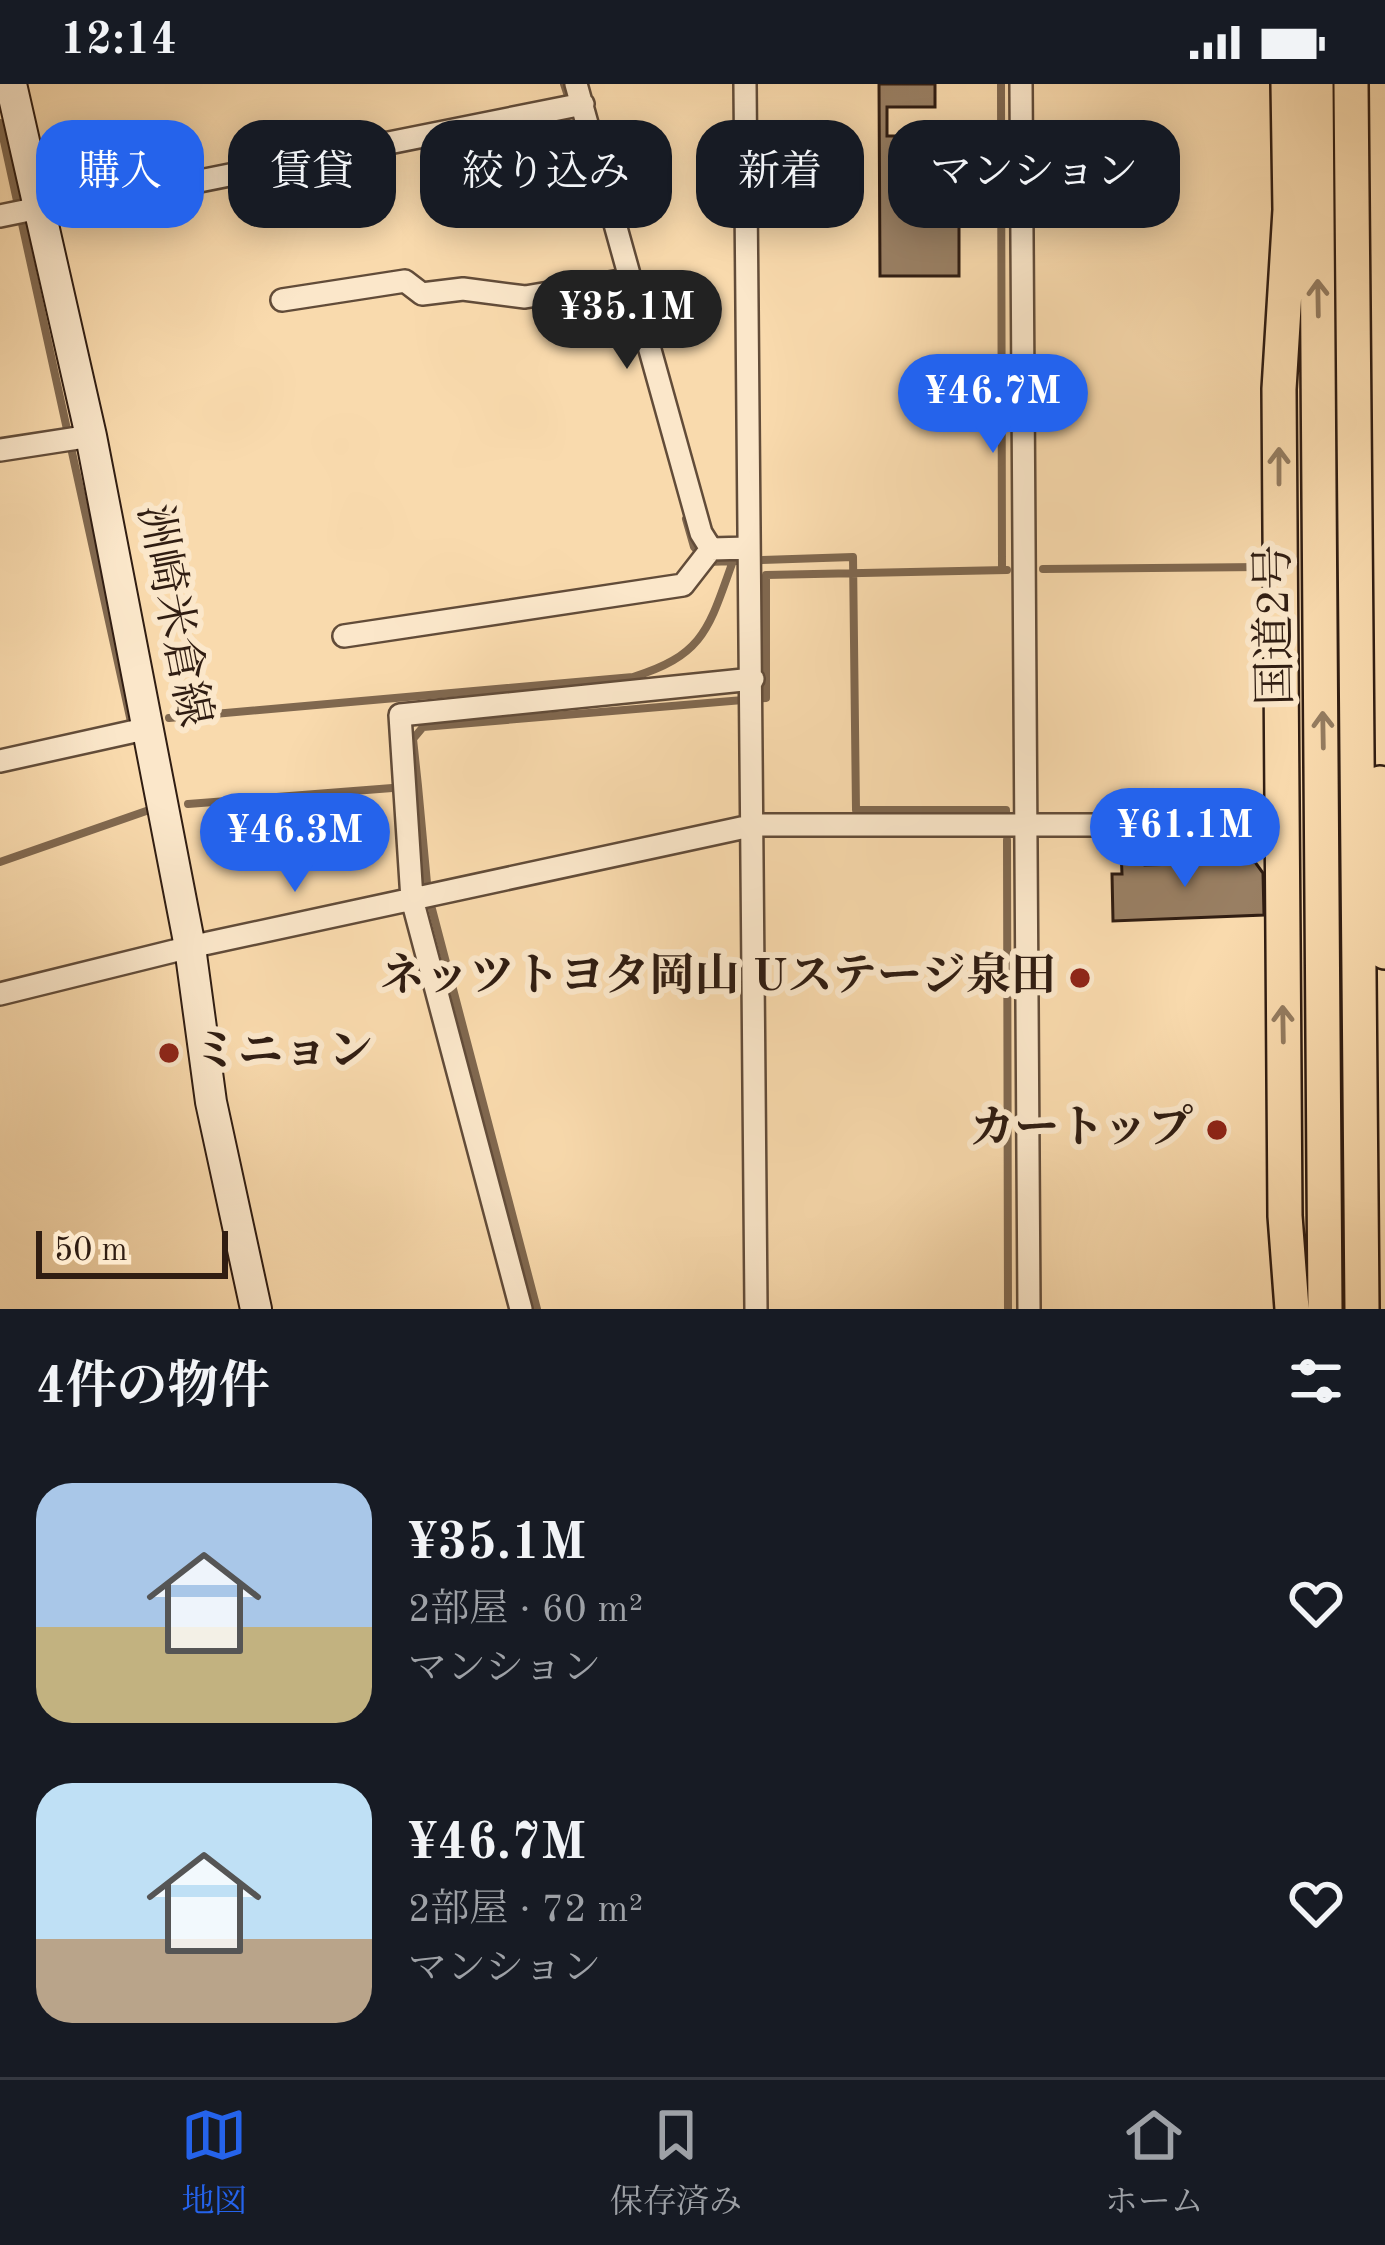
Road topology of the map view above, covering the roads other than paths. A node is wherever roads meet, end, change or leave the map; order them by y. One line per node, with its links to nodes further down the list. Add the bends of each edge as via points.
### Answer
1 (10, 84): 8 (main road, 洲崎米倉線)
2 (745, 84): 15 (street)
3 (1021, 84): 22 (street)
4 (1288, 84): 21 (highway, one-way to 4)
5 (1316, 84): 27 (highway, 国道2号, one-way to 5)
6 (1351, 84): 11 (highway, 国道2号)
7 (575, 100): 8 (street); 9 (street)
8 (24, 212): 12 (main road, 洲崎米倉線)
9 (624, 281): 10 (street, via 525,297 463,289 422,294 405,281); 14 (street)
10 (281, 300)
11 (1356, 428): 25 (highway, via 1378,608); 34 (highway, 国道2号)
12 (75, 438): 13 (street); 18 (main road, 洲崎米倉線)
13 (0, 450)
14 (706, 556): 15 (street); 16 (street, via 683,585)
15 (748, 557): 17 (street)
16 (344, 636)
17 (753, 693): 20 (street); 23 (street, via 400,715)
18 (149, 728): 19 (street); 24 (main road, 洲崎米倉線)
19 (0, 761)
20 (755, 825): 22 (street); 23 (street); 30 (street)
21 (1280, 825): 22 (street); 32 (highway, one-way to 21, via 1285,1216)
22 (1023, 829): 31 (street)
23 (412, 898): 24 (street); 29 (street)
24 (190, 947): 26 (street); 28 (main road, 洲崎米倉線, via 211,1102)
25 (1385, 952)
26 (0, 994)
27 (1326, 1005): 32 (highway, via 1306,1062); 33 (highway, 国道2号)
28 (256, 1309)
29 (520, 1309)
30 (756, 1309)
31 (1030, 1309)
32 (1296, 1309)
33 (1324, 1309)
34 (1362, 1309)

